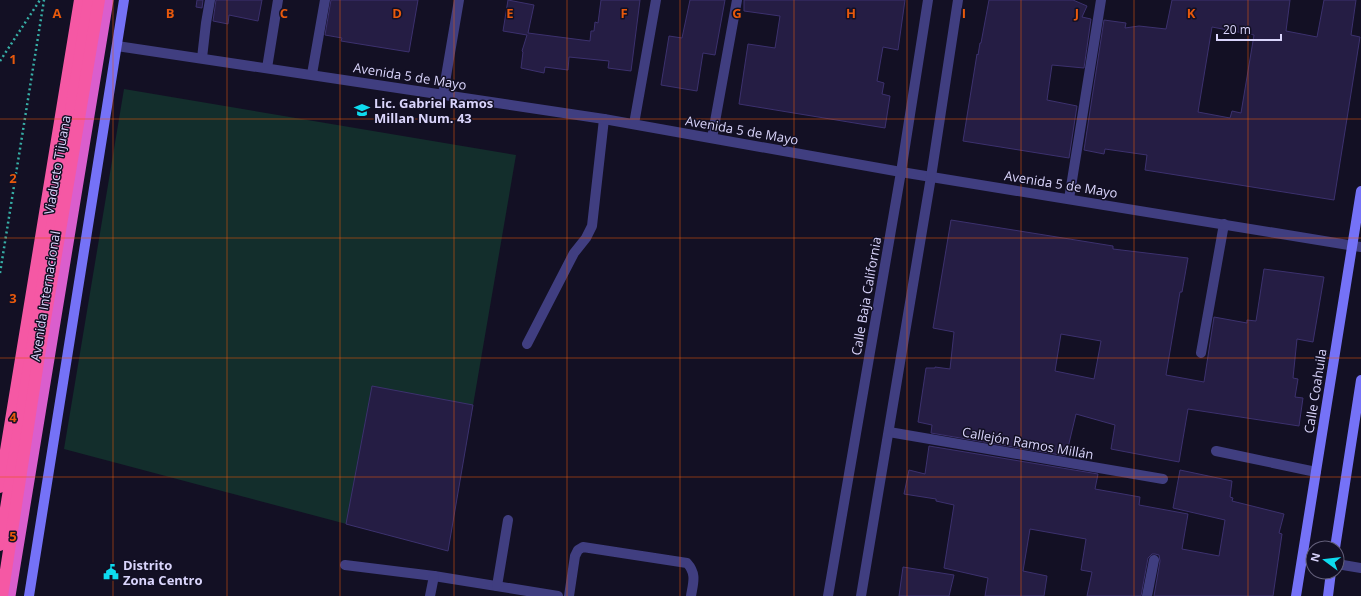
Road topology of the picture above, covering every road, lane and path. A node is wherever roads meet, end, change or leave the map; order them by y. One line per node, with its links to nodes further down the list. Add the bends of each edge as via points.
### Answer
1 (40, 0): 19 (path)
2 (44, 0): 32 (path)
3 (80, 0): 40 (highway, Avenida Internacional)
4 (89, 0): 43 (highway, Viaducto Tijuana)
5 (99, 0): 51 (highway, Viaducto Tijuana, via 40,349)
6 (108, 0): 52 (highway, Avenida Internacional)
7 (124, 0): 17 (main road)
8 (210, 0): 18 (street)
9 (278, 0): 20 (street)
10 (325, 0): 21 (street)
11 (459, 0): 22 (street)
12 (656, 0): 24 (street)
13 (737, 0): 25 (street)
14 (928, 0): 26 (street, Calle Baja California)
15 (958, 0): 27 (street)
16 (1101, 0): 29 (street)
17 (117, 46): 18 (street, Avenida 5 de Mayo); 53 (main road)
18 (202, 58): 20 (street, Avenida 5 de Mayo)
19 (0, 61)
20 (267, 68): 21 (street, Avenida 5 de Mayo)
21 (312, 74): 22 (street, Avenida 5 de Mayo)
22 (443, 94): 23 (street, Avenida 5 de Mayo)
23 (604, 118): 24 (street, Avenida 5 de Mayo); 33 (street, via 592,226 574,253)
24 (634, 124): 25 (street, Avenida 5 de Mayo)
25 (712, 138): 26 (street, Avenida 5 de Mayo)
26 (900, 172): 27 (street, Avenida 5 de Mayo); 58 (street, Calle Baja California)
27 (931, 177): 29 (street, Avenida 5 de Mayo); 36 (street)
28 (1361, 191): 31 (main road, Calle Coahuila)
29 (1069, 199): 30 (street, Avenida 5 de Mayo)
30 (1224, 224): 31 (street, Avenida 5 de Mayo); 34 (street)
31 (1357, 246): 38 (main road, Calle Coahuila)
32 (0, 273)
33 (527, 344)
34 (1200, 353)
35 (1361, 380): 42 (main road)
36 (888, 432): 39 (street, Callejón Ramos Millán); 59 (street)
37 (1216, 451): 38 (street)
38 (1316, 472): 61 (main road, Calle Coahuila)
39 (1164, 479)
40 (0, 487)
41 (508, 520): 50 (street)
42 (1336, 540)
43 (0, 545)
44 (1154, 560): 60 (street)
45 (345, 565): 48 (street)
46 (1345, 565): 47 (street)
47 (1361, 568)
48 (434, 576): 50 (street); 54 (street)
49 (1330, 580): 62 (main road)
50 (497, 586): 55 (street)
51 (2, 596)
52 (10, 596)
53 (29, 596)
54 (430, 596)
55 (558, 596)
56 (570, 596): 57 (street, via 575,556 583,546 687,563 692,568 694,576)
57 (691, 596)
58 (828, 596)
59 (861, 596)
60 (1147, 596)
61 (1296, 596)
62 (1328, 596)

